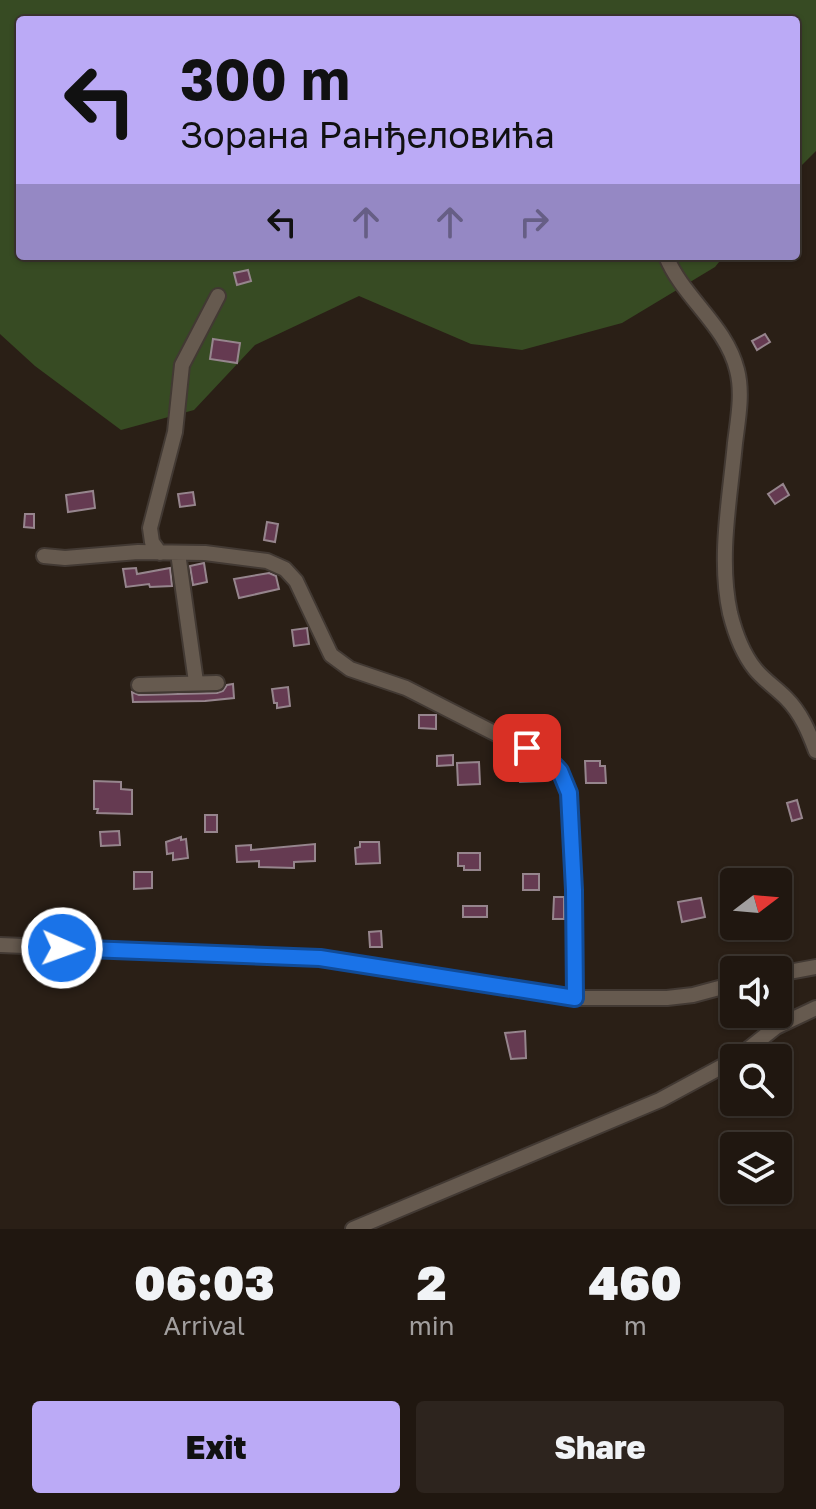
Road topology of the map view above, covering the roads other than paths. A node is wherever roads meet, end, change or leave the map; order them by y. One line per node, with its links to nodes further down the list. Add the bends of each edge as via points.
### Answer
1 (668, 260): 9 (street, via 726,343 737,370 740,397 725,544 738,641 754,668 795,710)
2 (218, 296): 3 (street, via 182,365 175,432 150,528)
3 (160, 553): 4 (street); 5 (street)
4 (178, 553): 6 (street); 14 (street, via 267,561 285,569 296,581 331,655 350,669 406,688 543,753 560,771 569,793)
5 (44, 556)
6 (196, 682): 7 (street); 8 (street)
7 (217, 683)
8 (139, 685)
9 (816, 751)
10 (0, 945): 14 (street, via 320,958)
11 (816, 967): 12 (street)
12 (792, 971)
13 (720, 988): 14 (street, via 667,998)
14 (575, 998)
15 (816, 1008): 16 (street)
16 (755, 1044)
17 (720, 1068): 18 (street, via 660,1100)
18 (353, 1229)

